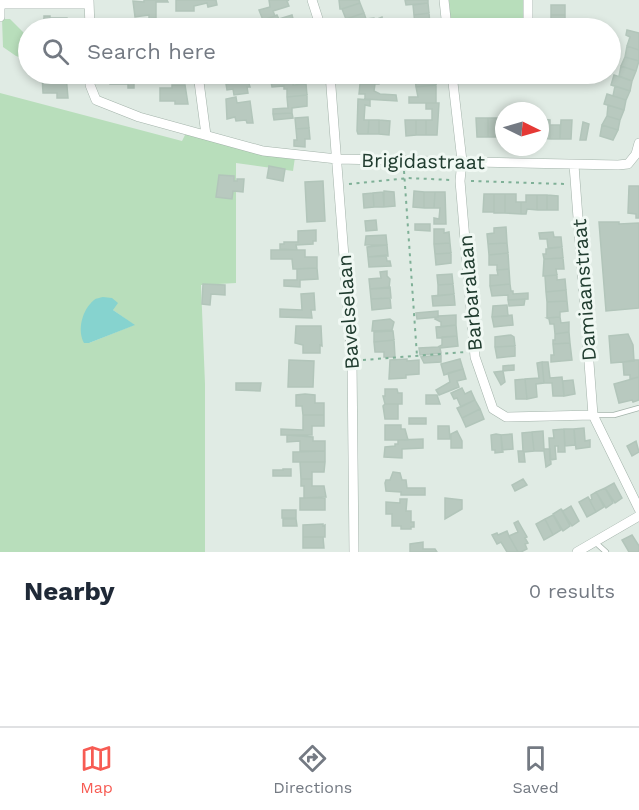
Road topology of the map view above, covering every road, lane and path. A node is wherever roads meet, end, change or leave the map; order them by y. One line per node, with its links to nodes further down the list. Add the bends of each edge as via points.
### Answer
1 (312, 0): 8 (street)
2 (444, 0): 9 (street)
3 (528, 0): 10 (street)
4 (0, 2): 5 (street); 6 (street)
5 (89, 2): 7 (street)
6 (0, 17)
7 (90, 18)
8 (318, 18)
9 (446, 18)
10 (528, 18)
11 (90, 84): 15 (street, Brigidastraat, via 96,100 139,117)
12 (199, 84): 15 (street)
13 (331, 84): 17 (street, Bavelselaan)
14 (453, 84): 19 (street, Barbaralaan)
15 (206, 135): 17 (street, Brigidastraat, via 263,151)
16 (639, 143): 20 (street, Brigidastraat, via 628,164)
17 (337, 159): 18 (street, Brigidastraat); 23 (street, Bavelselaan)
18 (404, 160): 19 (street, Brigidastraat); 22 (path)
19 (462, 161): 20 (street, Brigidastraat); 21 (street, Barbaralaan, via 460,181)
20 (574, 165): 25 (street, Damiaanstraat)
21 (474, 351): 22 (path); 25 (street, Barbaralaan, via 493,410 506,417)
22 (417, 356): 23 (path)
23 (352, 361): 29 (street, Bavelselaan)
24 (639, 408): 25 (lane, via 614,415)
25 (593, 415): 26 (street, Damiaanstraat)
26 (639, 509)
27 (639, 516): 28 (street)
28 (595, 542): 30 (street); 31 (lane)
29 (354, 552)
30 (577, 552)
31 (606, 552)

